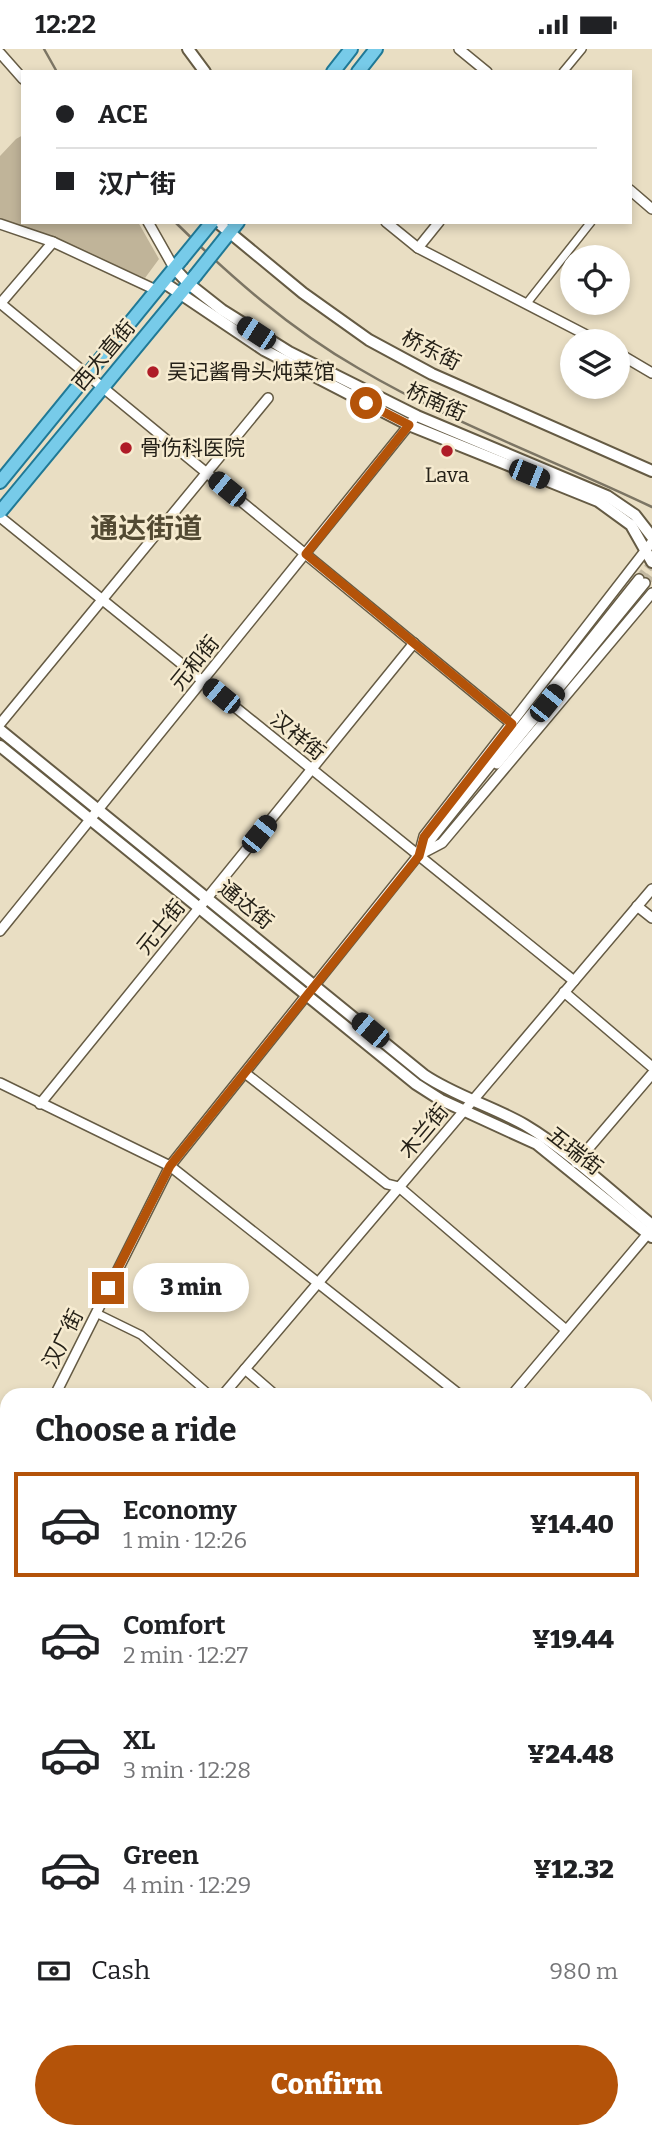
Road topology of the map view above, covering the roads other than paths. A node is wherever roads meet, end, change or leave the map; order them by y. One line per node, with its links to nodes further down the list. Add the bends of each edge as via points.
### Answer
1 (188, 49): 7 (main road)
2 (351, 49): 8 (main road)
3 (376, 49): 9 (main road)
4 (459, 49): 10 (street)
5 (582, 49): 11 (street)
6 (0, 53): 12 (street)
7 (204, 70)
8 (335, 70)
9 (360, 70)
10 (485, 70)
11 (565, 70)
12 (21, 77)
13 (632, 192): 14 (street)
14 (652, 209)
15 (0, 224): 22 (street)
16 (149, 224): 24 (street)
17 (212, 224): 24 (main road, 西大直街, bridge)
18 (388, 224): 23 (street)
19 (437, 224): 23 (street)
20 (589, 224): 28 (street)
21 (231, 230): 25 (main road, 西大直街, bridge); 37 (main road, 桥东街, via 303,293 369,339 432,374)
22 (53, 242): 26 (street); 29 (street)
23 (418, 248): 28 (street)
24 (177, 264): 25 (main road, 桥南街); 26 (main road, 西大直街)
25 (192, 280): 27 (main road, 西大直街); 36 (main road, 桥南街, via 222,310 267,339)
26 (159, 286): 27 (main road, 桥南街); 33 (main road, 西大直街)
27 (180, 295): 34 (main road, 西大直街); 36 (main road, 桥南街, via 264,349)
28 (527, 303): 30 (street)
29 (0, 304): 33 (street)
30 (576, 329)
31 (630, 360): 32 (street)
32 (652, 373)
33 (86, 375): 34 (street); 39 (main road, 西大直街)
34 (102, 387): 38 (street); 40 (main road, 西大直街)
35 (268, 398): 38 (street)
36 (413, 421): 42 (main road, 桥南街, via 607,496 635,515); 43 (street, 元和街)
37 (652, 471)
38 (207, 472): 43 (street); 47 (street)
39 (0, 482)
40 (0, 512)
41 (0, 517): 47 (street, 汉祥街)
42 (650, 543): 44 (main road, 桥南街); 50 (street, 汉广街)
43 (306, 554): 48 (street); 49 (street, 元和街)
44 (652, 562)
45 (642, 581): 56 (street, 汉广街, via 522,722)
46 (652, 593): 56 (street, 汉广街, via 442,843)
47 (102, 600): 49 (street, 汉祥街); 51 (street)
48 (414, 643): 50 (street); 54 (street, 元士街)
49 (202, 681): 54 (street, 汉祥街); 55 (street, 元和街)
50 (512, 724): 56 (street, 汉广街, via 424,837)
51 (0, 725)
52 (0, 730): 55 (main road, 通达街)
53 (0, 746): 55 (main road, 通达街)
54 (312, 769): 56 (street, 汉祥街); 58 (street, 元士街)
55 (95, 814): 58 (main road, 通达街); 60 (main road, 通达街); 62 (street, 元和街)
56 (419, 856): 63 (street, 汉祥街); 64 (street, 汉广街)
57 (652, 889): 59 (street, 木兰街)
58 (207, 898): 60 (street, 元士街); 64 (main road, 通达街)
59 (637, 906): 61 (street); 63 (street, 木兰街)
60 (199, 908): 66 (main road, 通达街); 72 (street, 元士街)
61 (652, 918)
62 (0, 931)
63 (574, 981): 65 (street, 木兰街)
64 (315, 986): 66 (street, 汉广街); 71 (main road, 通达街, via 424,1075)
65 (564, 992): 67 (street); 71 (street, 木兰街)
66 (306, 997): 68 (street, 汉广街); 73 (main road, 通达街, via 416,1084)
67 (652, 1067)
68 (245, 1073): 75 (street, 汉广街); 76 (street, via 387,1184)
69 (652, 1074): 74 (street)
70 (0, 1083): 72 (street)
71 (473, 1100): 73 (street, 木兰街); 74 (main road, 五瑞街, via 534,1131)
72 (40, 1104): 75 (street)
73 (464, 1110): 76 (street, 木兰街); 77 (main road, 五瑞街, via 537,1144)
74 (576, 1163): 77 (main road, 五瑞街)
75 (170, 1166): 78 (street); 79 (street, 汉广街)
76 (399, 1187): 78 (street, 木兰街); 80 (street)
77 (651, 1231): 80 (street)
78 (319, 1282): 81 (street, 木兰街); 86 (street)
79 (96, 1313): 82 (street, 汉广街); 83 (street, via 141,1335)
80 (566, 1331): 87 (street)
81 (245, 1369): 84 (street, 木兰街); 85 (street)
82 (58, 1388)
83 (200, 1388)
84 (229, 1388)
85 (267, 1388)
86 (451, 1388)
87 (518, 1388)

